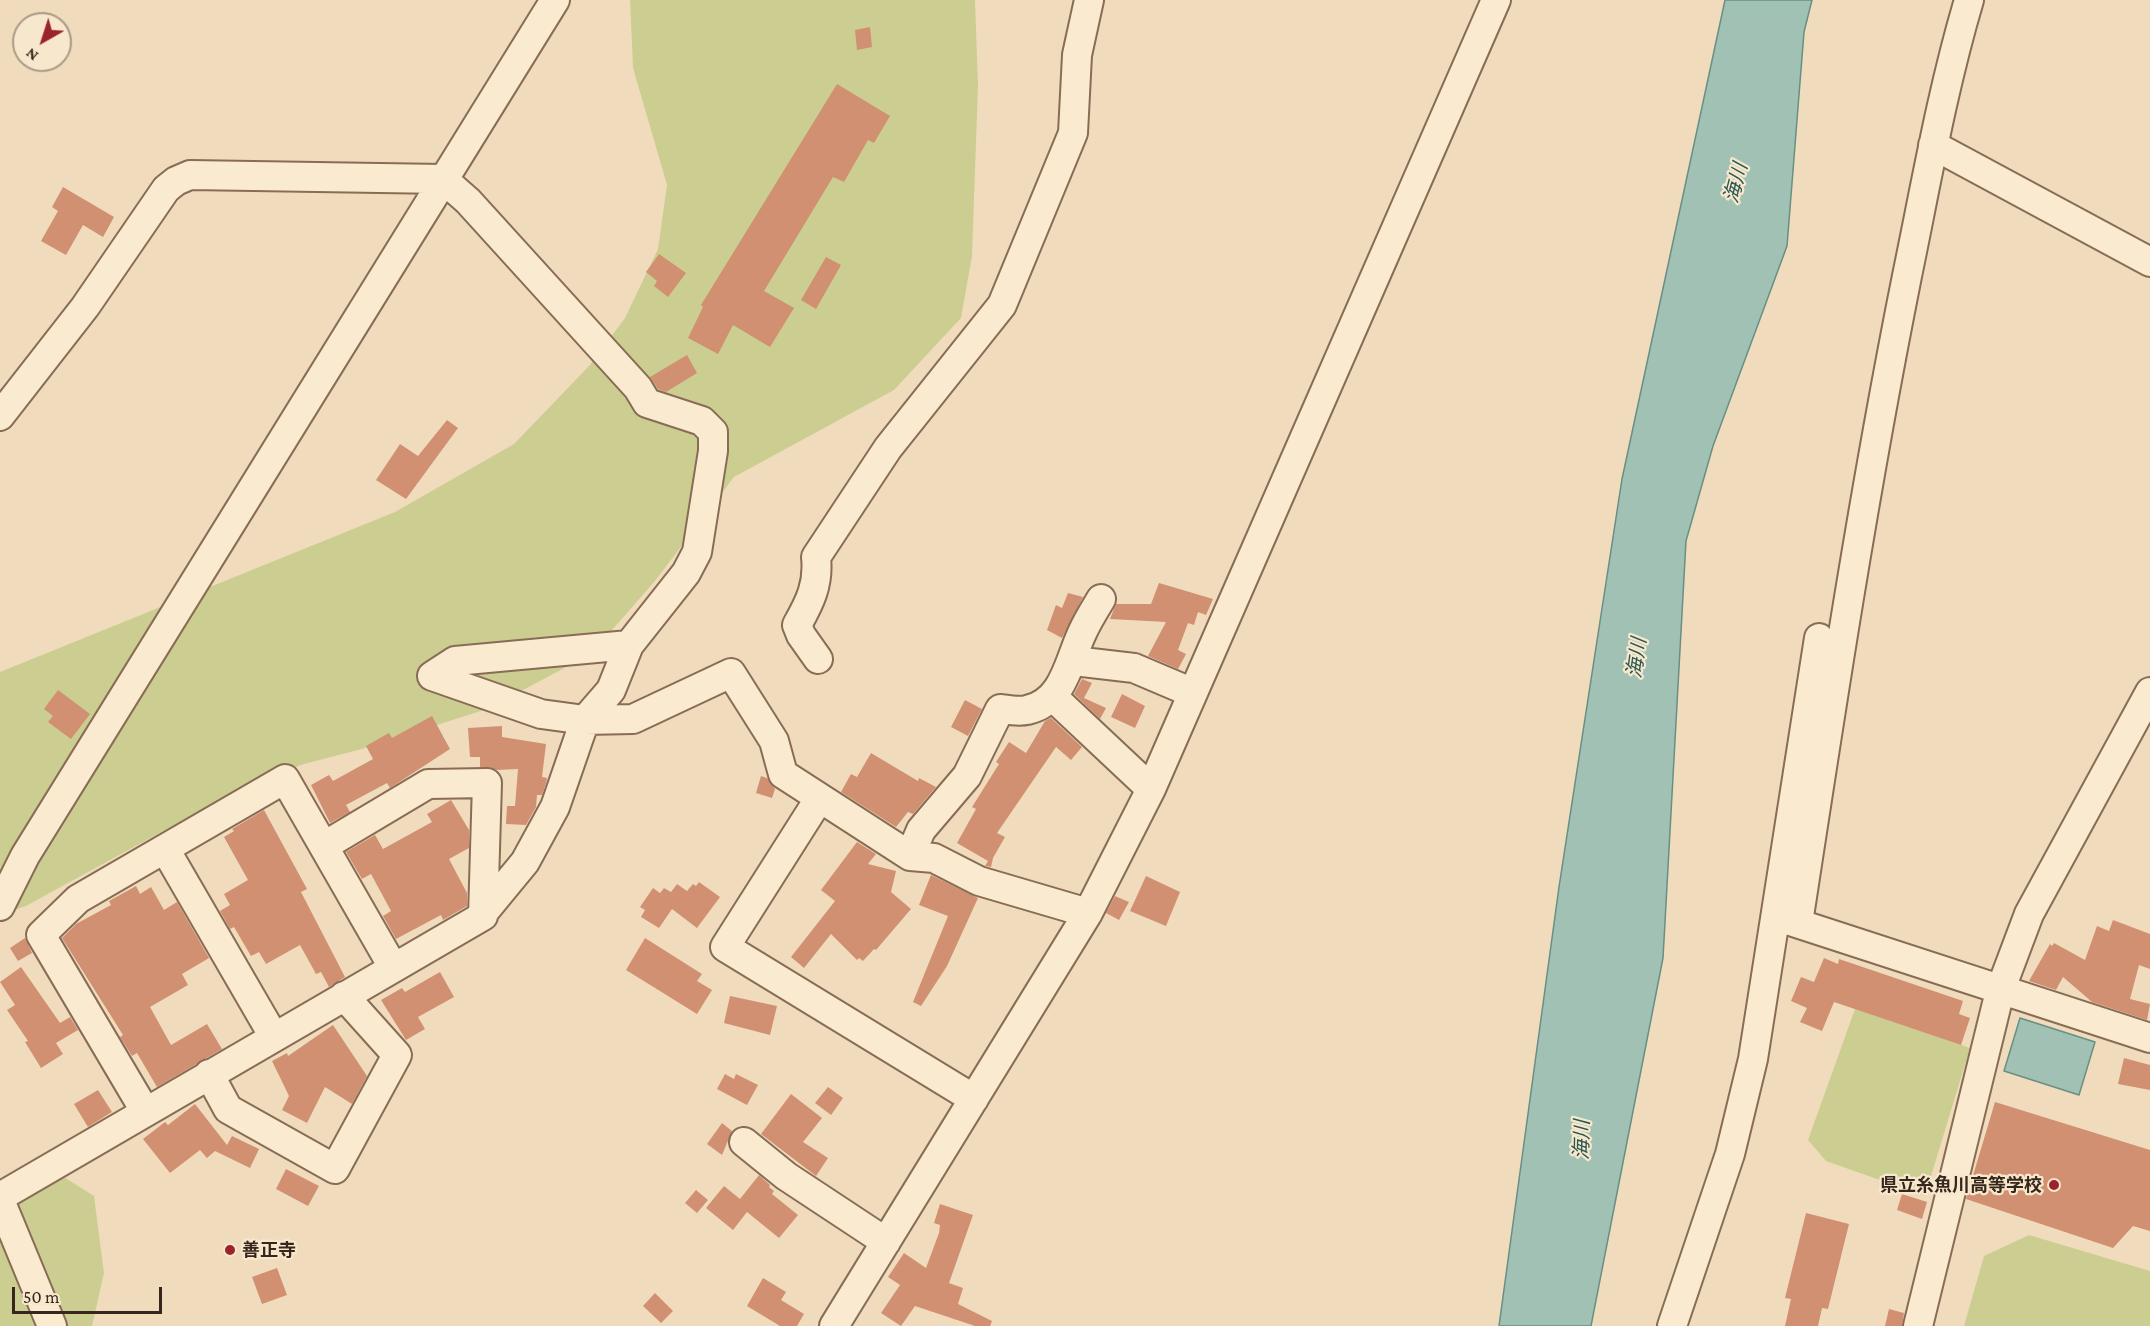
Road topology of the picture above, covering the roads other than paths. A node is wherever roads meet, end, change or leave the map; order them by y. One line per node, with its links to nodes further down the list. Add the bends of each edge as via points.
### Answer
1 (555, 0): 6 (street)
2 (1089, 0): 12 (street, via 1077,55 1073,132 1002,305 888,448 816,557 818,574 811,600 797,625)
3 (1496, 0): 15 (street)
4 (1969, 0): 5 (street)
5 (1933, 145): 7 (street); 26 (street)
6 (443, 179): 8 (street, via 190,175 176,181 166,189 85,307); 11 (street, via 553,294 638,388 647,404 702,421 713,432 697,552 686,573); 23 (street, via 25,855)
7 (2150, 262)
8 (0, 416)
9 (1101, 598): 13 (street, via 1082,632)
10 (1819, 638): 26 (street)
11 (629, 645): 17 (street, via 611,690); 17 (street, via 454,661 432,676 541,714)
12 (818, 659)
13 (1074, 661): 15 (street, via 1134,668); 16 (street)
14 (2150, 692): 28 (street, via 2029,914)
15 (1193, 693): 18 (street)
16 (1052, 696): 18 (street); 22 (street, via 1027,711 1000,709 967,776 921,830)
17 (585, 720): 19 (street, via 633,719 730,673 774,741 783,774); 24 (street, via 555,807 525,862)
18 (1151, 789): 25 (street)
19 (819, 798): 22 (street); 33 (street, via 725,948)
20 (324, 846): 21 (street, via 285,779); 24 (street, via 428,784 487,783); 27 (street)
21 (165, 849): 30 (street); 34 (street, via 78,899 41,935)
22 (910, 856): 25 (street, via 934,858 979,881)
23 (0, 906)
24 (483, 913): 27 (street)
25 (1088, 913): 33 (street)
26 (1787, 920): 28 (street); 40 (street, via 1730,1154)
27 (393, 967): 29 (street)
28 (2000, 991): 31 (street); 41 (street)
29 (344, 996): 30 (street); 32 (street, via 397,1055 335,1169 228,1109)
30 (274, 1037): 32 (street)
31 (2150, 1038)
32 (209, 1074): 34 (street)
33 (974, 1099): 37 (street)
34 (145, 1111): 36 (street)
35 (744, 1142): 37 (street, via 786,1176)
36 (0, 1199): 38 (street)
37 (886, 1242): 39 (street)
38 (52, 1326)
39 (834, 1326)
40 (1672, 1326)
41 (1918, 1326)

